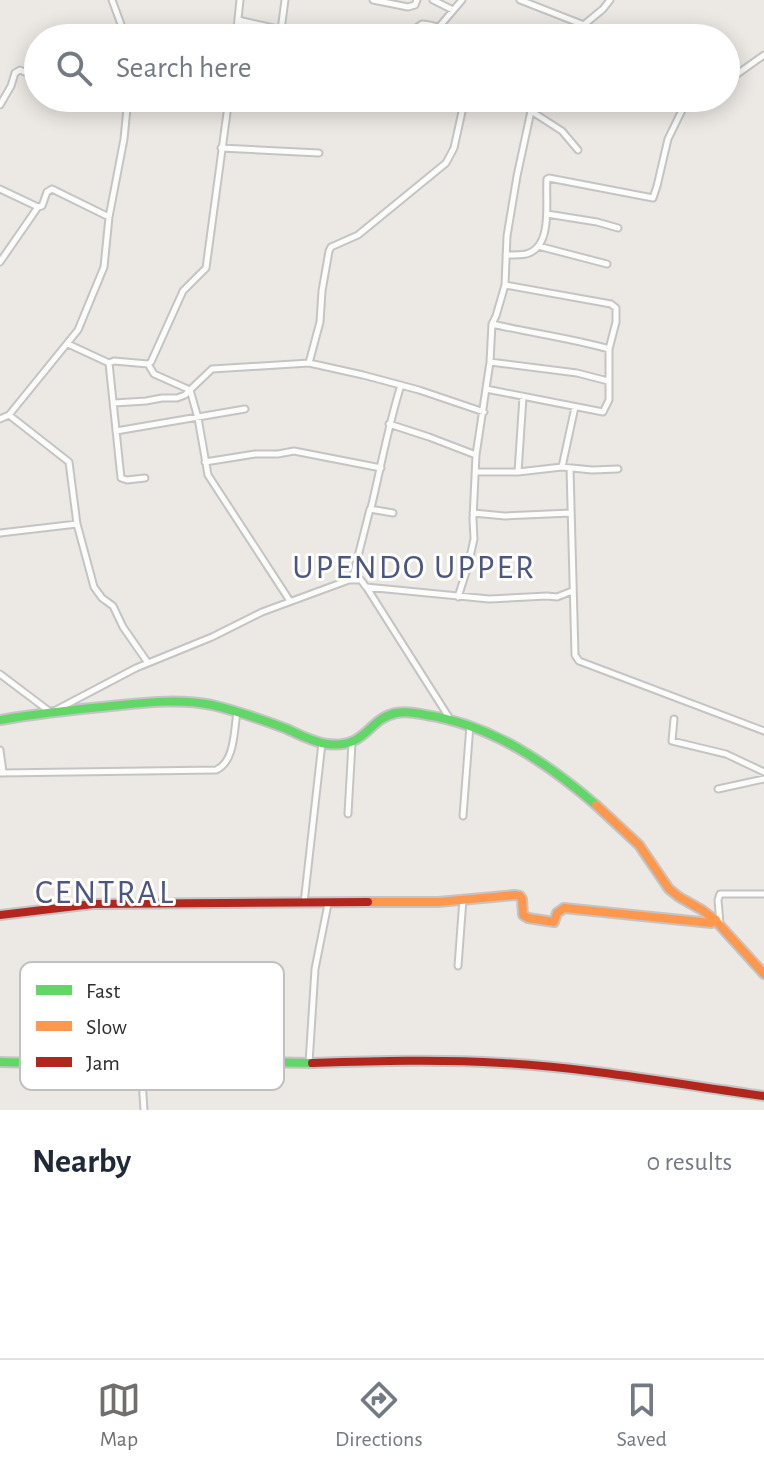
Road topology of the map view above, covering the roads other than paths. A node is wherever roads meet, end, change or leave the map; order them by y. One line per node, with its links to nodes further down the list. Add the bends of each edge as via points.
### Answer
1 (112, 0): 12 (street)
2 (240, 0): 11 (street)
3 (285, 0): 15 (street)
4 (373, 0): 5 (street, via 408,7)
5 (417, 0)
6 (433, 0): 10 (street)
7 (462, 0): 10 (street)
8 (520, 0): 17 (street)
9 (610, 0): 18 (street)
10 (453, 10): 16 (street)
11 (238, 20): 13 (street); 14 (street)
12 (121, 24)
13 (238, 24)
14 (255, 24)
15 (282, 24)
16 (441, 24)
17 (581, 24)
18 (585, 24)
19 (764, 55): 20 (street)
20 (740, 72)
21 (24, 73): 22 (street, via 15,73)
22 (0, 105)
23 (127, 112): 35 (street)
24 (227, 112): 29 (street)
25 (462, 112): 47 (street, via 446,163 358,235 331,247)
26 (531, 112): 38 (street)
27 (533, 112): 30 (street, via 562,131)
28 (681, 112): 34 (street, via 668,139 653,198 549,178)
29 (221, 148): 31 (street); 48 (street, via 206,268 183,291)
30 (578, 150)
31 (319, 153)
32 (0, 189): 33 (street)
33 (38, 207): 35 (street, via 52,189); 39 (street)
34 (547, 214): 36 (street); 37 (street)
35 (109, 217): 43 (street, via 104,267)
36 (618, 228)
37 (538, 246): 38 (street, via 523,255); 40 (street)
38 (506, 255): 41 (street)
39 (0, 262)
40 (607, 264)
41 (505, 285): 42 (street); 44 (street, via 611,304 616,322)
42 (492, 324): 44 (street); 45 (street)
43 (68, 344): 46 (street); 58 (street)
44 (609, 349): 49 (street)
45 (490, 362): 49 (street); 51 (street)
46 (109, 363): 48 (street); 54 (street)
47 (309, 363): 50 (street); 52 (street, via 212,369)
48 (148, 364): 52 (street, via 154,374)
49 (608, 381): 55 (street, via 609,400 603,412)
50 (401, 385): 57 (street); 61 (street)
51 (486, 389): 53 (street); 57 (street)
52 (190, 390): 54 (street, via 177,398); 59 (street)
53 (523, 397): 55 (street); 69 (street)
54 (114, 403): 62 (street)
55 (575, 407): 66 (street)
56 (245, 409): 59 (street)
57 (484, 412): 63 (street)
58 (9, 415): 60 (street); 75 (street, via 69,462)
59 (198, 418): 62 (street); 64 (street)
60 (0, 419)
61 (389, 424): 63 (street); 65 (street)
62 (116, 431): 70 (street, via 121,478)
63 (476, 455): 68 (street)
64 (205, 462): 65 (street, via 294,451); 81 (street, via 215,488)
65 (381, 468): 71 (street)
66 (566, 468): 67 (street); 69 (street); 74 (street)
67 (618, 469)
68 (476, 472): 69 (street); 73 (street)
69 (518, 472)
70 (145, 478)
71 (371, 508): 72 (street); 77 (street)
72 (393, 513)
73 (473, 513): 74 (street); 80 (street, via 474,539)
74 (571, 513): 79 (street)
75 (77, 524): 76 (street); 82 (street, via 94,587 113,606)
76 (0, 533)
77 (352, 580): 78 (street, via 361,580); 81 (street)
78 (366, 587): 80 (street); 86 (street)
79 (572, 591): 80 (street, via 557,597); 90 (street, via 579,661)
80 (458, 597)
81 (290, 601): 82 (street)
82 (148, 663): 84 (street)
83 (0, 674): 84 (street)
84 (52, 711): 85 (street, via 185,702); 88 (street)
85 (237, 712): 91 (street); 95 (street, via 228,761 216,770)
86 (450, 719): 89 (street); 92 (street, via 393,713)
87 (674, 719): 94 (street, via 672,741 726,754)
88 (0, 720)
89 (470, 725): 99 (street); 105 (street, via 524,751 582,794 647,854 676,895)
90 (764, 731)
91 (322, 743): 92 (street); 102 (street)
92 (352, 743): 98 (street)
93 (0, 750): 95 (street)
94 (764, 772)
95 (1, 773)
96 (764, 779): 97 (street)
97 (718, 789)
98 (348, 814)
99 (463, 816)
100 (764, 894): 105 (street, via 720,894)
101 (463, 899): 103 (street); 105 (street, via 520,896 523,915 548,922 564,908); 106 (street)
102 (304, 904): 103 (street); 104 (street, via 93,904)
103 (328, 904): 111 (street, via 315,969)
104 (0, 915)
105 (718, 923): 107 (street)
106 (458, 966)
107 (764, 974)
108 (0, 1062): 109 (street)
109 (20, 1063)
110 (284, 1063): 111 (street)
111 (309, 1063): 113 (street, via 504,1063)
112 (143, 1090): 114 (street)
113 (764, 1096)
114 (144, 1110)

